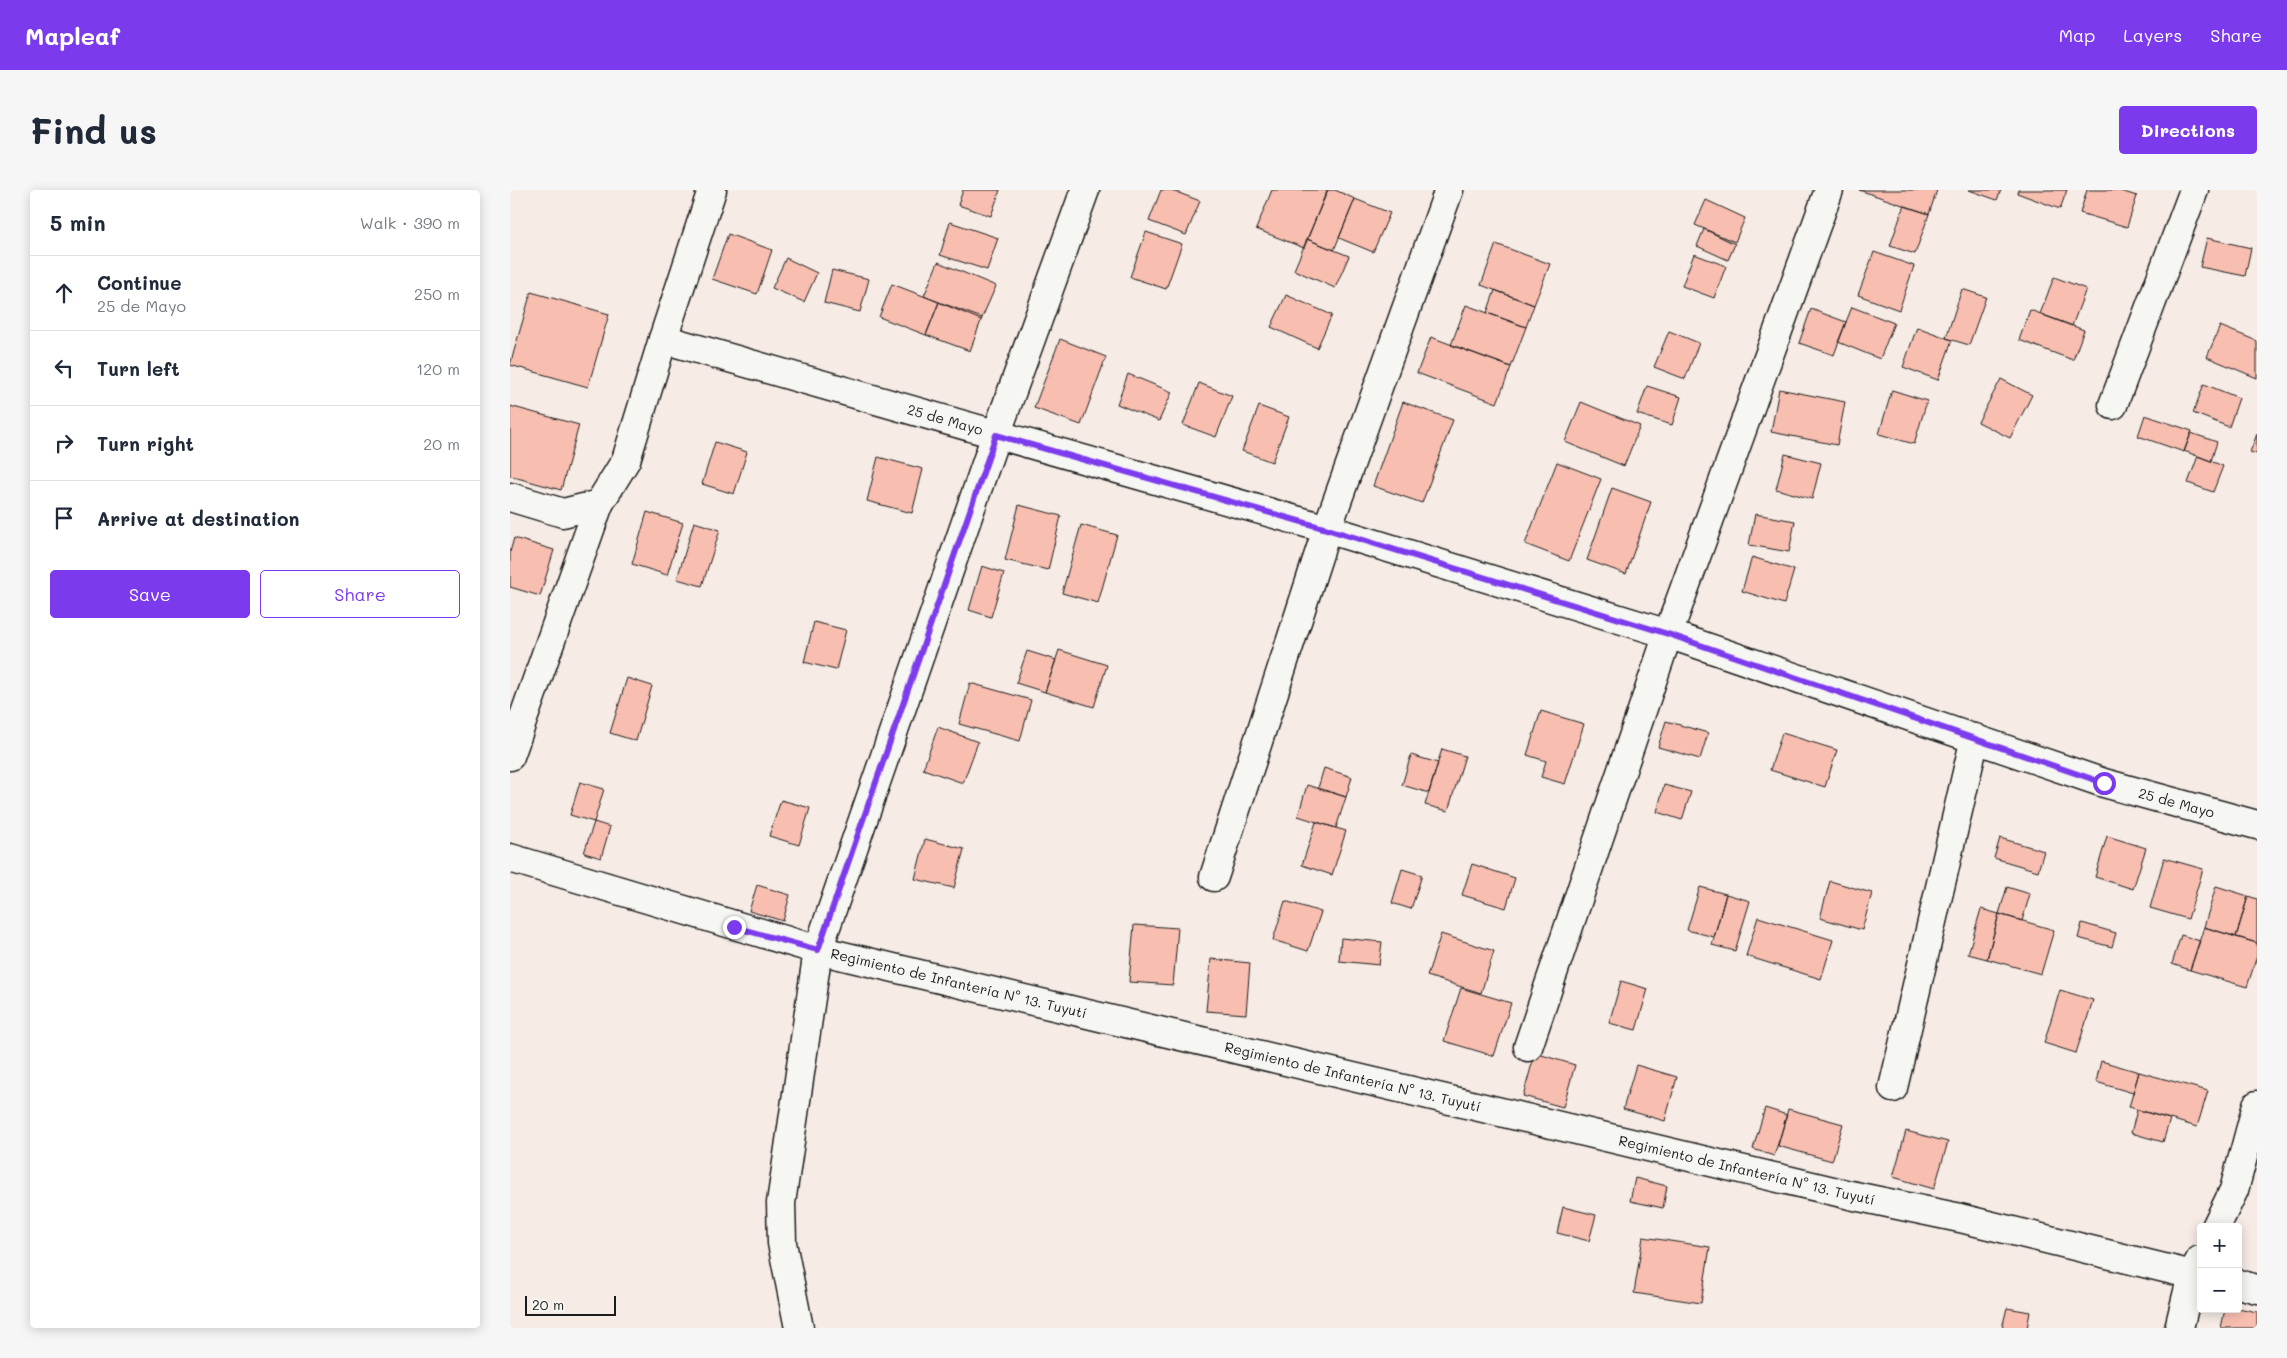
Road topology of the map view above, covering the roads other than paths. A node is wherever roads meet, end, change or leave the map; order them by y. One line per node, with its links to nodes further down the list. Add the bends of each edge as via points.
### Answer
1 (1085, 190): 8 (street)
2 (1449, 190): 11 (street)
3 (1829, 190): 12 (street)
4 (2194, 190): 7 (street)
5 (707, 192): 6 (street)
6 (663, 339): 8 (street, 25 de Mayo); 10 (street, via 626,460)
7 (2113, 406)
8 (996, 435): 11 (street, 25 de Mayo); 18 (street)
9 (510, 497): 10 (street, via 563,513)
10 (599, 504): 14 (street)
11 (1327, 529): 12 (street, 25 de Mayo); 17 (street)
12 (1668, 634): 13 (street, 25 de Mayo); 19 (street)
13 (1975, 738): 15 (street, 25 de Mayo, via 2104,783); 20 (street)
14 (510, 756)
15 (2257, 825)
16 (510, 858): 18 (street, Regimiento de Infantería N° 13. Tuyutí)
17 (1214, 877)
18 (818, 950): 23 (street, Regimiento de Infantería N° 13. Tuyutí, via 1841,1193); 27 (street, via 781,1203 782,1243)
19 (1528, 1047)
20 (1893, 1088)
21 (2257, 1106): 22 (street, via 2234,1190)
22 (2218, 1223)
23 (2197, 1270)
24 (2197, 1273): 28 (street)
25 (2242, 1285): 26 (street)
26 (2257, 1288)
27 (799, 1328)
28 (2179, 1328)

